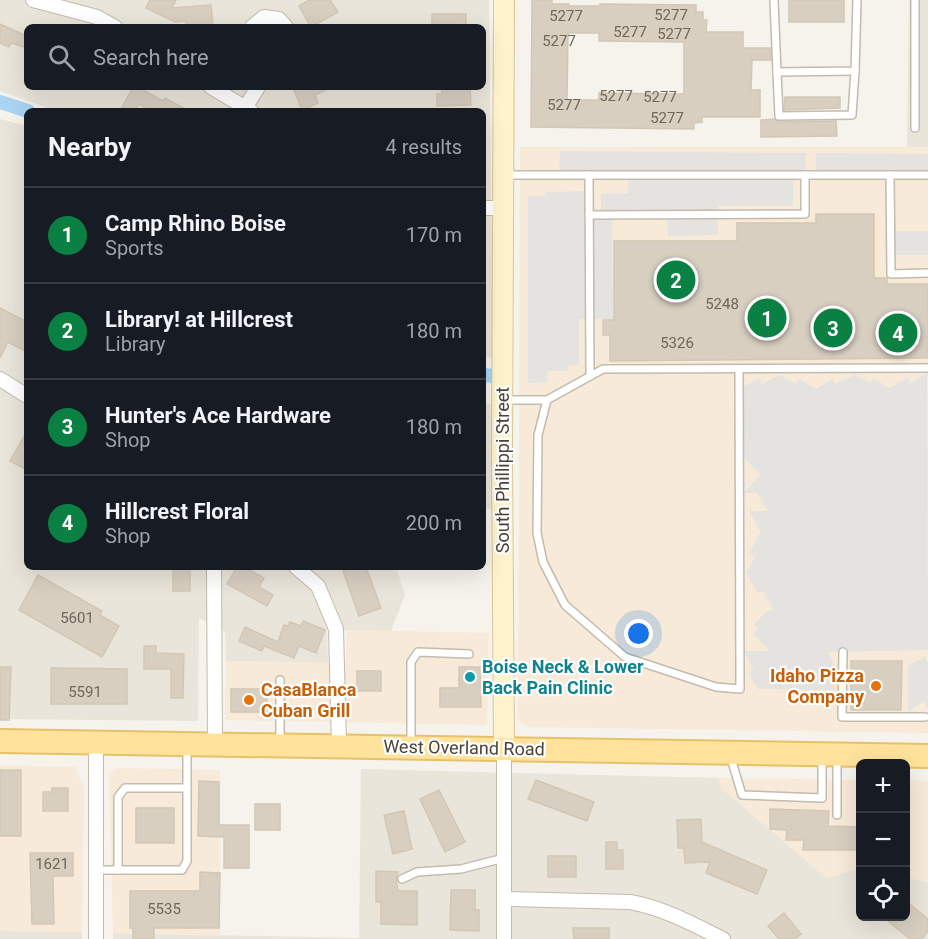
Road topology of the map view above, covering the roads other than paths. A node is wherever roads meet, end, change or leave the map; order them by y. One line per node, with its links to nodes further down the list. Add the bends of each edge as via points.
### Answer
1 (33, 0): 6 (street)
2 (504, 0): 16 (street, South Phillippi Street)
3 (774, 0): 10 (lane)
4 (857, 0): 9 (lane)
5 (915, 0): 15 (lane)
6 (110, 24)
7 (256, 24): 8 (street, via 264,17)
8 (283, 24)
9 (855, 71): 10 (lane); 10 (lane, via 852,115 779,116)
10 (777, 72)
11 (216, 90): 13 (street)
12 (257, 90): 14 (street)
13 (246, 108)
14 (248, 108)
15 (915, 128)
16 (504, 175): 17 (lane); 22 (street, South Phillippi Street)
17 (589, 175): 18 (lane); 23 (lane)
18 (805, 175): 19 (lane); 23 (lane, via 805,214)
19 (890, 175): 20 (lane); 24 (lane, via 891,274)
20 (928, 175)
21 (486, 208): 22 (street)
22 (503, 208): 30 (street, South Phillippi Street)
23 (589, 215): 27 (lane)
24 (928, 273)
25 (928, 368): 26 (lane)
26 (739, 369): 27 (lane, via 603,369); 31 (lane, via 740,689 716,687 625,657 565,605 543,562 537,533 538,435)
27 (590, 376): 31 (lane)
28 (0, 379): 29 (street)
29 (24, 394)
30 (503, 400): 31 (lane); 45 (street, South Phillippi Street)
31 (547, 400)
32 (214, 570): 41 (street)
33 (299, 570): 43 (street, via 318,586 336,629)
34 (843, 651): 37 (lane, via 842,717)
35 (469, 654): 44 (lane, via 418,652 411,662)
36 (280, 680): 42 (lane)
37 (925, 717)
38 (0, 741): 39 (main road, West Overland Road)
39 (96, 742): 40 (main road, West Overland Road); 52 (street)
40 (187, 743): 41 (main road, West Overland Road); 49 (lane)
41 (215, 744): 42 (main road, West Overland Road)
42 (280, 745): 43 (main road, West Overland Road)
43 (339, 746): 44 (main road, West Overland Road)
44 (411, 747): 45 (main road, West Overland Road)
45 (504, 748): 46 (main road, West Overland Road); 51 (street, South Phillippi Street)
46 (729, 753): 47 (main road, West Overland Road); 47 (lane, via 742,795 822,798)
47 (830, 754): 48 (main road, West Overland Road); 50 (lane)
48 (928, 756)
49 (187, 788): 53 (lane, via 125,788 118,797); 53 (lane, via 187,861 182,870)
50 (837, 815)
51 (504, 858): 54 (lane, via 461,869 417,872); 55 (street, South Phillippi Street)
52 (96, 870): 53 (lane); 56 (street)
53 (118, 870)
54 (402, 879)
55 (504, 899): 57 (street, South Phillippi Street); 58 (street, via 649,905)
56 (96, 939)
57 (504, 939)
58 (723, 939)

